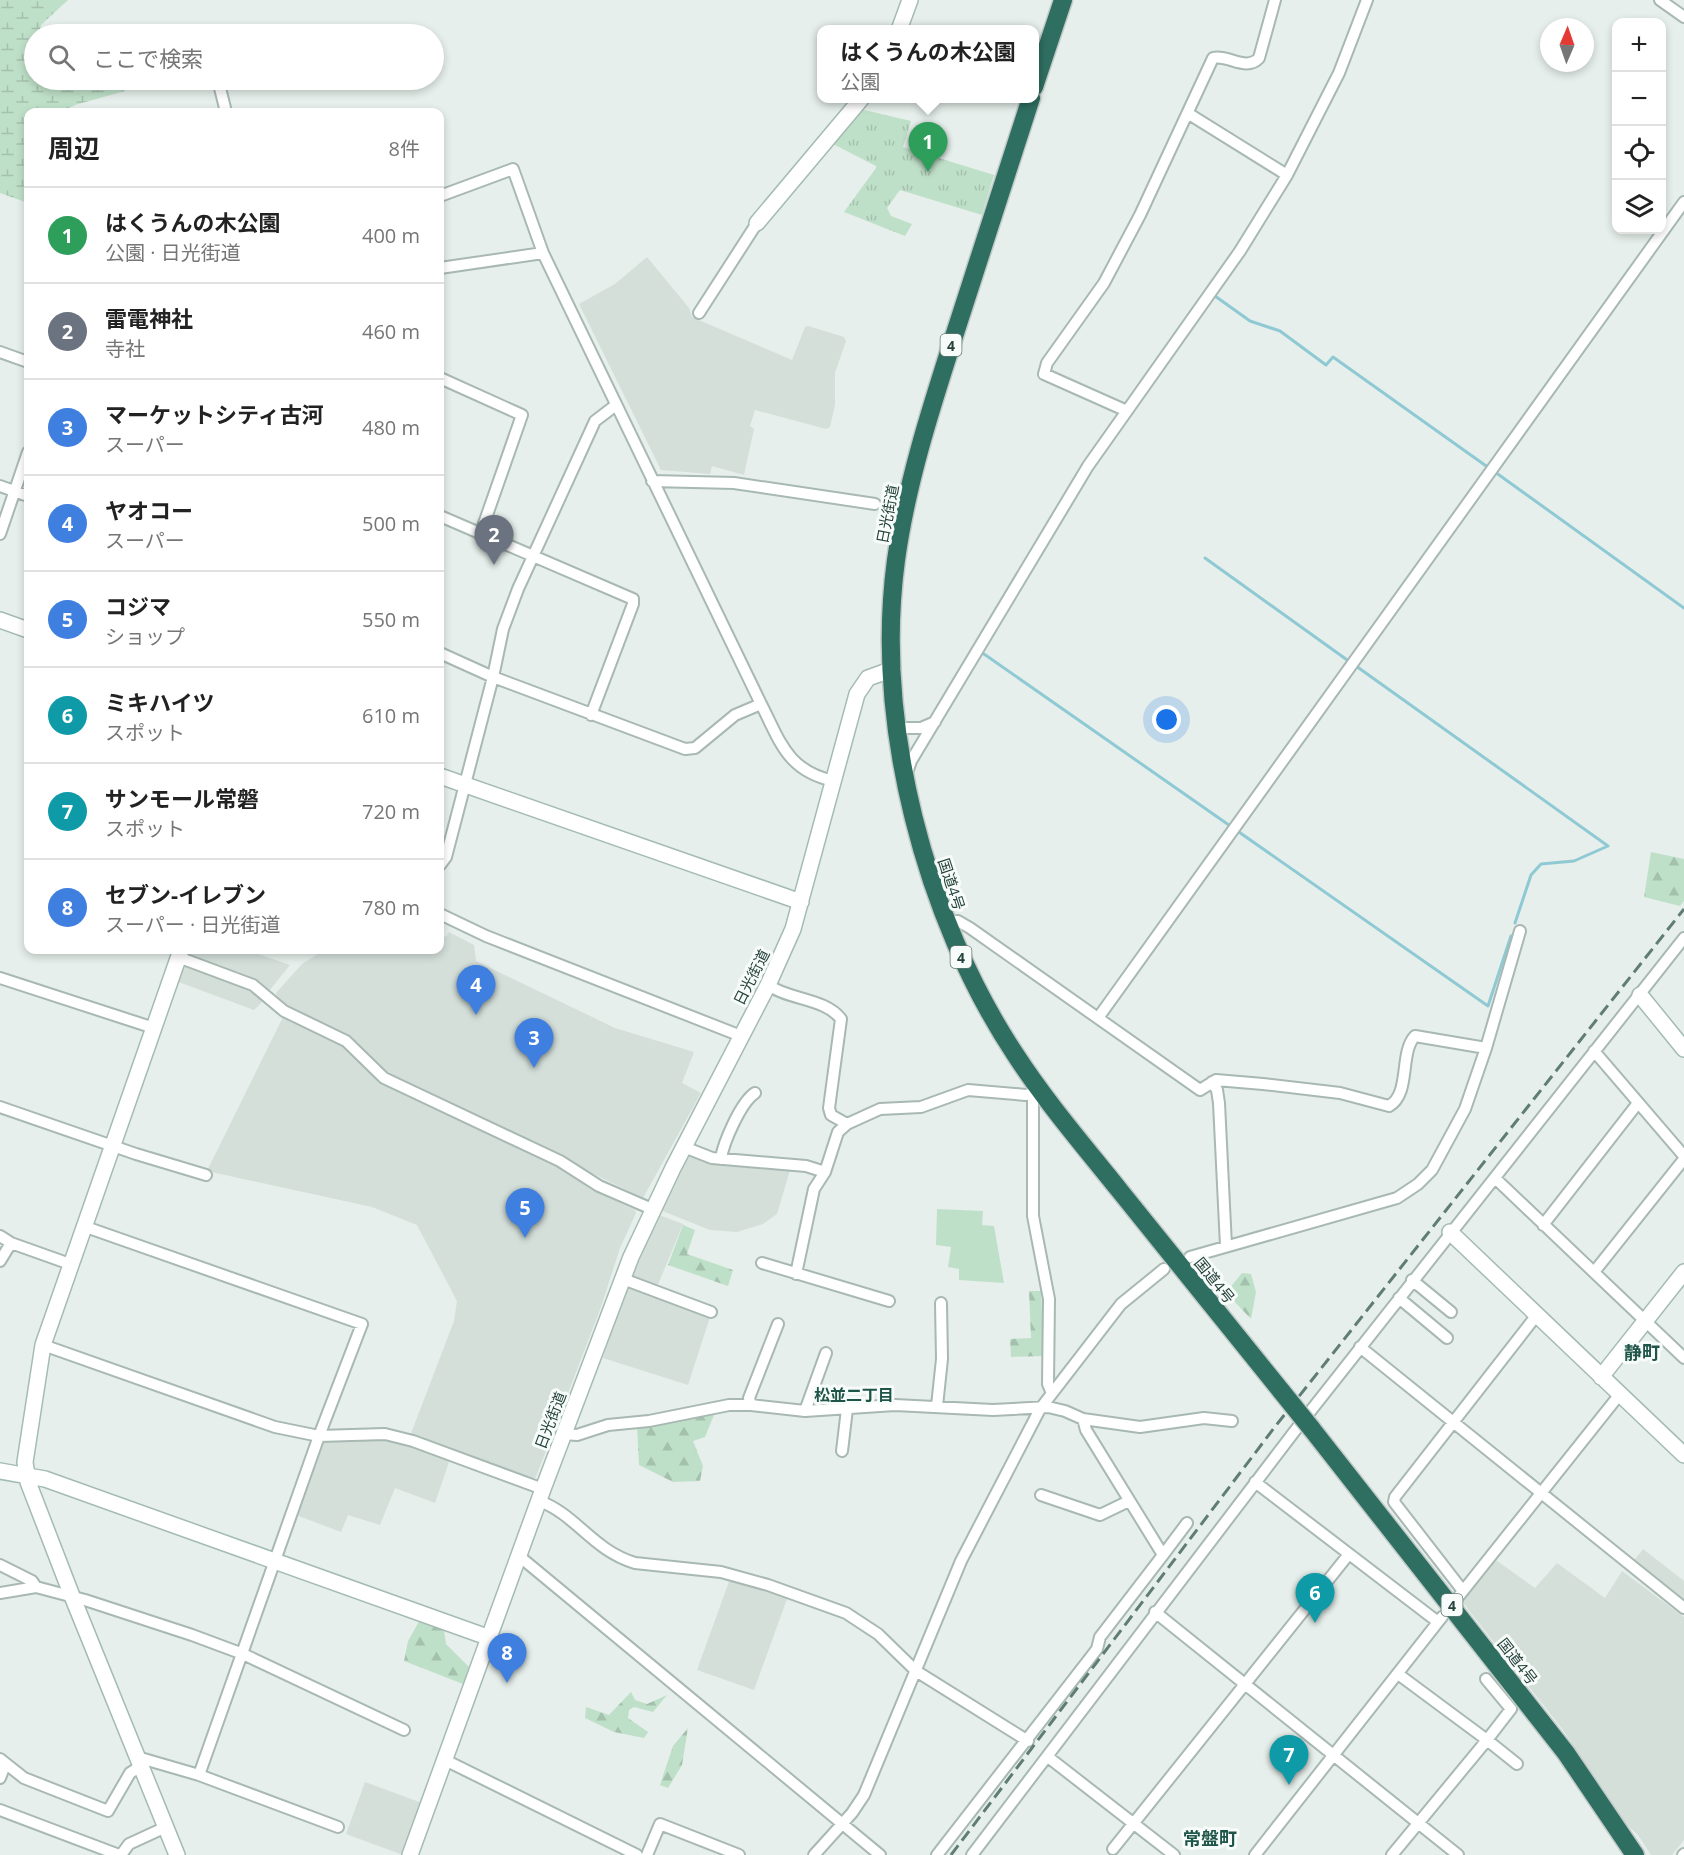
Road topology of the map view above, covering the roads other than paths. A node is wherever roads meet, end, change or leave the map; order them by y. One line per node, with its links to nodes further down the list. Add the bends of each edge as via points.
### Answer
1 (910, 0): 7 (street)
2 (1063, 0): 8 (highway)
3 (1275, 0): 13 (street, via 1259,58 1249,64 1213,58)
4 (1367, 0): 14 (street, via 1339,73)
5 (1660, 0): 6 (street)
6 (1684, 17)
7 (901, 25)
8 (1039, 75)
9 (220, 90): 12 (street)
10 (859, 103): 17 (street)
11 (1029, 103): 39 (highway, 日光街道 / 4, via 924,434 906,506 895,571)
12 (225, 108)
13 (1189, 114): 14 (street); 25 (street, via 1104,283 1047,363 1044,374)
14 (1287, 175): 25 (street, via 1240,251)
15 (444, 195): 18 (street, via 513,169)
16 (1684, 202): 60 (street)
17 (758, 223): 20 (street)
18 (543, 253): 19 (street); 24 (street)
19 (444, 267)
20 (699, 313)
21 (0, 352): 22 (street)
22 (24, 361)
23 (444, 380): 34 (street, via 522,415)
24 (616, 405): 27 (street); 35 (street, via 595,421)
25 (1127, 411): 43 (street, via 1088,466)
26 (24, 464): 29 (street)
27 (651, 481): 31 (street, via 734,483); 41 (street)
28 (0, 486): 29 (street)
29 (15, 491): 30 (street); 33 (street)
30 (24, 494)
31 (875, 504)
32 (444, 518): 34 (street)
33 (0, 534)
34 (480, 535): 35 (street)
35 (533, 558): 40 (street, via 503,629); 42 (street, via 633,599)
36 (0, 620): 37 (street)
37 (24, 629)
38 (444, 655): 40 (street)
39 (893, 669): 44 (highway, 国道4号 / 4); 47 (street, 日光街道, via 868,678 857,694)
40 (493, 677): 42 (street); 48 (street)
41 (761, 704): 42 (street, via 735,715 695,748 685,749); 47 (street, via 791,761)
42 (591, 715)
43 (936, 722): 44 (street, via 921,728); 45 (street)
44 (899, 728): 45 (highway, 国道4号 / 4)
45 (906, 776): 52 (highway, 国道4号 / 4, via 928,870)
46 (444, 777): 48 (street)
47 (834, 781): 50 (street, 日光街道)
48 (465, 785): 49 (street); 50 (street)
49 (444, 860)
50 (801, 902): 58 (street, 日光街道, via 790,938)
51 (444, 916): 62 (street)
52 (946, 922): 60 (street, via 958,921 970,928); 67 (highway, 国道4号 / 4, via 996,1023)
53 (1520, 931): 63 (street)
54 (1684, 938): 59 (street)
55 (179, 954): 61 (street)
56 (181, 954): 79 (street, via 253,986 284,1011 346,1041 384,1078)
57 (0, 978): 61 (street)
58 (768, 985): 62 (street, 日光街道); 71 (street, via 830,1009 840,1019 829,1108 831,1115)
59 (1640, 996): 64 (street); 65 (street)
60 (1098, 1018): 66 (street, via 1196,1089)
61 (153, 1028): 72 (street)
62 (741, 1036): 73 (street, 日光街道)
63 (1486, 1048): 66 (street, via 1415,1035 1398,1096 1389,1106 1322,1090); 85 (street, via 1465,1109 1432,1170 1418,1184 1397,1198)
64 (1684, 1048)
65 (1594, 1051): 69 (street); 78 (street)
66 (1212, 1082): 85 (street, via 1217,1090)
67 (1037, 1093): 71 (street, via 968,1090 921,1107 880,1109); 110 (street, via 1033,1216 1049,1299); 180 (highway, 国道4号 / 4, bridge, via 1311,1428 1560,1744)
68 (755, 1094): 75 (street, via 746,1101)
69 (1638, 1103): 74 (street); 80 (street)
70 (0, 1107): 72 (street)
71 (847, 1124): 76 (street, via 838,1132)
72 (112, 1146): 77 (street); 81 (street)
73 (684, 1147): 75 (street); 79 (street, 日光街道)
74 (1684, 1158): 91 (street)
75 (721, 1159): 76 (street, via 806,1166)
76 (825, 1172): 93 (street, via 814,1189)
77 (206, 1175)
78 (1496, 1179): 80 (street); 82 (street)
79 (652, 1209): 94 (street, 日光街道)
80 (1543, 1224): 91 (street)
81 (83, 1226): 89 (street); 121 (street, via 362,1324)
82 (1450, 1232): 95 (street); 101 (street)
83 (0, 1236): 84 (street)
84 (11, 1243): 87 (street); 89 (street)
85 (1226, 1246): 86 (street)
86 (1190, 1257)
87 (0, 1261)
88 (762, 1263): 93 (street)
89 (70, 1264): 105 (street)
90 (1164, 1269): 110 (street, via 1120,1304)
91 (1594, 1272): 102 (street)
92 (1684, 1272): 102 (street)
93 (796, 1274): 97 (street)
94 (622, 1280): 99 (street); 120 (street, 日光街道)
95 (1412, 1280): 96 (street); 100 (street)
96 (1399, 1298): 104 (street); 106 (street)
97 (889, 1301)
98 (941, 1303): 113 (street)
99 (711, 1312)
100 (1451, 1312)
101 (1536, 1316): 109 (street); 119 (street)
102 (1644, 1322): 108 (street); 109 (street)
103 (778, 1324): 112 (street, via 749,1398)
104 (1447, 1338)
105 (43, 1345): 121 (street, via 275,1427); 125 (street)
106 (1360, 1347): 119 (street); 126 (street)
107 (826, 1353): 116 (street)
108 (1684, 1358)
109 (1601, 1377): 111 (street)
110 (1051, 1391): 115 (street)
111 (1620, 1394): 123 (street); 127 (street)
112 (751, 1405): 116 (street); 120 (street, via 729,1405 608,1425 577,1435)
113 (938, 1406): 114 (street); 115 (street)
114 (847, 1409): 116 (street); 122 (street)
115 (1040, 1409): 117 (street, via 1055,1408); 144 (street, via 961,1561)
116 (805, 1411)
117 (1083, 1419): 118 (street, via 1140,1427 1204,1418); 130 (street, via 1086,1431)
118 (1232, 1421)
119 (1453, 1423): 127 (street); 127 (street, via 1394,1502 1461,1594)
120 (564, 1434): 128 (street, 日光街道)
121 (319, 1436): 128 (street, via 385,1434 423,1444); 135 (street)
122 (842, 1451)
123 (1684, 1455)
124 (0, 1471): 125 (street)
125 (26, 1474): 135 (street); 139 (street)
126 (1255, 1482): 132 (street); 141 (street)
127 (1540, 1493): 140 (street)
128 (541, 1495): 134 (street, 日光街道); 144 (street, via 592,1540 622,1559 721,1572 846,1613 878,1634)
129 (1041, 1495): 130 (street, via 1100,1515)
130 (1130, 1501): 133 (street)
131 (1187, 1523): 133 (street)
132 (1350, 1554): 145 (street, via 1440,1619); 147 (street)
133 (1163, 1555): 149 (street)
134 (519, 1556): 142 (street, 日光街道); 160 (street)
135 (275, 1561): 142 (street); 143 (street)
136 (0, 1565): 137 (street, via 32,1581)
137 (36, 1587): 138 (street); 139 (street)
138 (0, 1593)
139 (72, 1596): 143 (street); 154 (street)
140 (1684, 1608)
141 (1155, 1612): 147 (street); 152 (street)
142 (490, 1638): 153 (street, 日光街道)
143 (243, 1654): 148 (street); 157 (street)
144 (916, 1671): 149 (street); 160 (street, via 864,1795)
145 (1398, 1674): 150 (street); 151 (street)
146 (1486, 1679): 150 (street, via 1511,1709)
147 (1246, 1685): 151 (street); 162 (street)
148 (404, 1730)
149 (1028, 1740): 175 (street)
150 (1487, 1740): 156 (street); 161 (street)
151 (1332, 1754): 161 (street); 178 (street)
152 (1048, 1757): 162 (street); 176 (street)
153 (445, 1760): 169 (street, 日光街道); 170 (street)
154 (139, 1761): 155 (street, via 108,1811 24,1778); 157 (street); 163 (street)
155 (2, 1762): 158 (street)
156 (1517, 1764)
157 (199, 1775): 164 (street)
158 (0, 1778)
159 (0, 1810): 167 (street)
160 (842, 1823): 173 (street); 174 (street)
161 (1417, 1823): 166 (street); 179 (street)
162 (1135, 1824): 165 (street); 177 (street)
163 (166, 1827): 167 (street, via 129,1844); 168 (street)
164 (338, 1827)
165 (1113, 1849)
166 (1456, 1854)
167 (120, 1855)
168 (177, 1855)
169 (410, 1855)
170 (637, 1855)
171 (647, 1855): 172 (street, via 660,1824)
172 (739, 1855)
173 (814, 1855)
174 (880, 1855)
175 (937, 1855)
176 (972, 1855)
177 (1174, 1855)
178 (1255, 1855)
179 (1392, 1855)
180 (1635, 1855)

